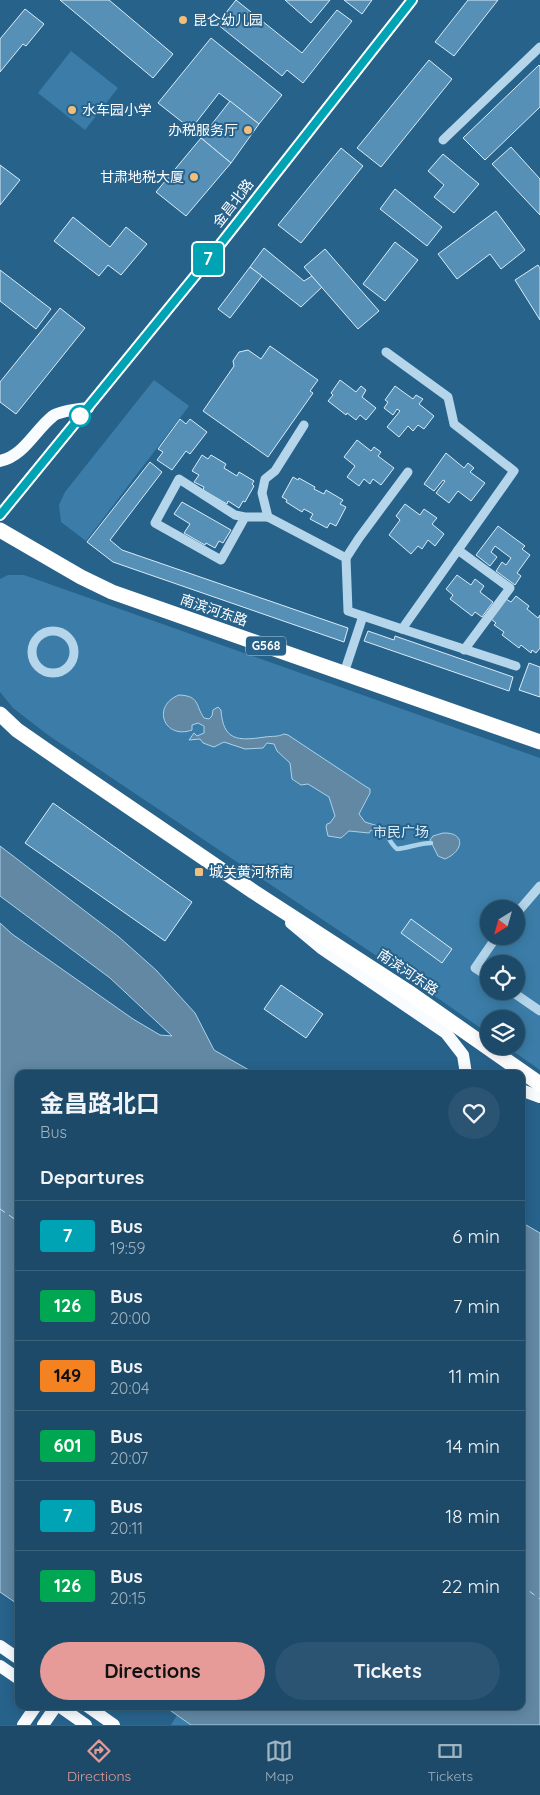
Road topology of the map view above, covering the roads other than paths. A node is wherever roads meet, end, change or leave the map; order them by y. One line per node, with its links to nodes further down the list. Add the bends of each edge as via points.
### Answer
1 (412, 0): 5 (main road, 金昌北路)
2 (540, 47): 3 (street)
3 (443, 140)
4 (386, 352): 13 (street, via 448,396 454,424 514,472)
5 (88, 408): 7 (main road, via 54,414 26,445); 9 (main road, 金昌北路)
6 (304, 425): 11 (street, via 275,471 265,479 262,493)
7 (0, 461)
8 (408, 472): 14 (street)
9 (0, 515)
10 (245, 517): 10 (street, via 221,560 154,523 179,480 235,515); 11 (street)
11 (268, 517): 14 (street)
12 (0, 530): 20 (highway, 南滨河东路 / G568, via 112,592)
13 (458, 550): 16 (street); 18 (street, via 510,588)
14 (346, 558): 15 (street, via 348,611)
15 (363, 616): 16 (street); 20 (street)
16 (402, 629): 18 (street)
17 (37, 639): 17 (street, via 32,654 40,668 55,673 69,666 74,651 66,636 51,632)
18 (464, 650): 19 (street)
19 (516, 666)
20 (344, 673): 22 (highway, 南滨河东路 / G568)
21 (0, 714): 24 (highway, 南滨河东路, via 17,730)
22 (540, 742)
23 (540, 886): 25 (street)
24 (254, 892): 30 (main road, 南滨河东路, via 321,948 446,1034 463,1055); 31 (highway, 南滨河东路, via 361,960)
25 (525, 904)
26 (480, 961): 27 (street, via 475,968)
27 (480, 971)
28 (524, 1000): 29 (street)
29 (540, 1011)
30 (465, 1070)
31 (520, 1070)
32 (525, 1074): 33 (highway, 南滨河东路)
33 (540, 1084)
34 (525, 1091): 35 (main road)
35 (540, 1097)
36 (0, 1646): 37 (main road)
37 (15, 1656)
38 (0, 1666): 39 (main road)
39 (15, 1676)
40 (33, 1710): 44 (main road)
41 (54, 1710): 45 (main road)
42 (63, 1710): 46 (main road)
43 (93, 1710): 47 (main road)
44 (23, 1725)
45 (43, 1725)
46 (86, 1725)
47 (114, 1725)

